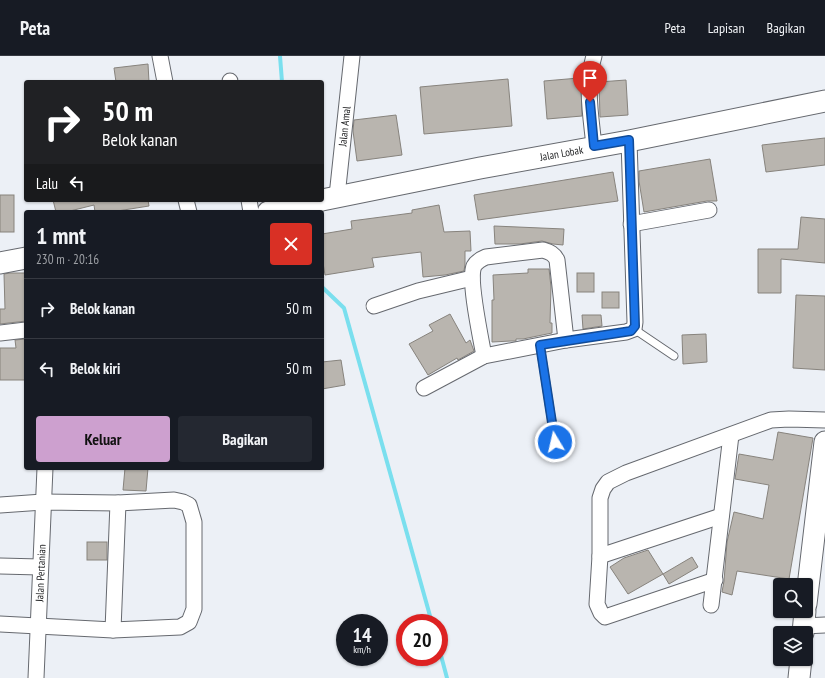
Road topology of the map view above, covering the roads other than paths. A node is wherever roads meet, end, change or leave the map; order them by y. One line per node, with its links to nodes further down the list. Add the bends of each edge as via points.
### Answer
1 (160, 56): 4 (street)
2 (352, 56): 8 (street, Jalan Amal)
3 (594, 56): 7 (street, via 589,86)
4 (165, 80)
5 (825, 101): 6 (main road, Jalan Lobak)
6 (629, 140): 7 (main road, Jalan Lobak); 12 (street)
7 (594, 146): 8 (main road, Jalan Lobak)
8 (327, 199)
9 (313, 202): 10 (main road, Jalan Lobak)
10 (277, 210)
11 (709, 210): 12 (street)
12 (631, 224): 17 (street)
13 (24, 258): 14 (main road)
14 (0, 263)
15 (472, 278): 16 (street, via 418,291); 20 (street, via 474,265 479,259 543,250 550,252 557,260); 22 (street)
16 (374, 306)
17 (634, 329): 20 (street); 23 (lane)
18 (24, 330): 19 (street)
19 (0, 333)
20 (566, 340): 21 (street)
21 (540, 345): 22 (street); 27 (lane)
22 (484, 356): 24 (street)
23 (674, 356)
24 (424, 388)
25 (825, 420): 26 (street, via 771,420)
26 (731, 435): 34 (street); 35 (street, via 608,482 600,498)
27 (555, 442)
28 (825, 442): 30 (main road)
29 (45, 470): 31 (street, Jalan Pertanian)
30 (823, 481): 38 (main road)
31 (43, 502): 32 (street); 33 (street); 37 (street, Jalan Pertanian)
32 (118, 502): 45 (street); 45 (street, via 174,500 189,505 194,522 194,610 189,622 180,626)
33 (0, 505)
34 (721, 516): 35 (street); 39 (street)
35 (600, 556): 39 (street, via 597,604 605,617)
36 (0, 566): 37 (street)
37 (40, 567): 43 (street, Jalan Pertanian)
38 (810, 578)
39 (714, 580): 40 (street)
40 (711, 605)
41 (804, 623): 44 (street)
42 (0, 624): 43 (street)
43 (38, 625): 45 (street); 47 (street, Jalan Pertanian)
44 (825, 625)
45 (113, 630)
46 (801, 666): 48 (main road)
47 (36, 678)
48 (800, 678)

